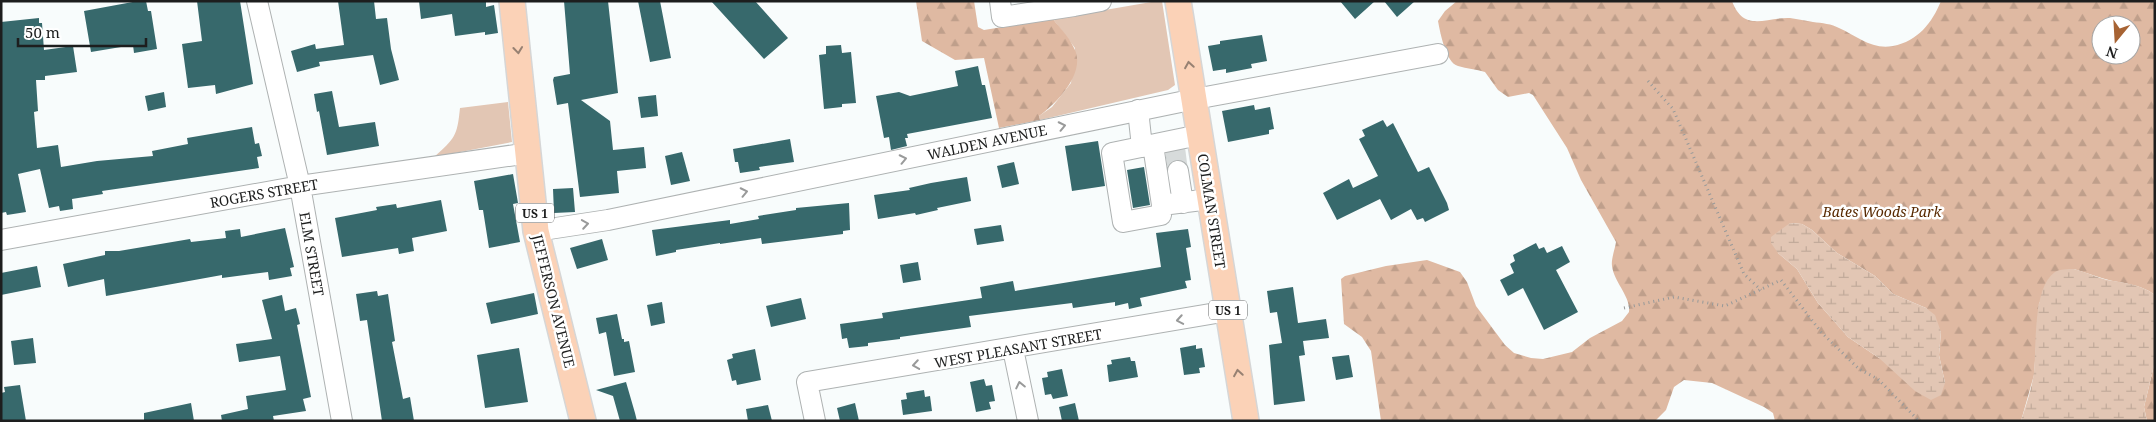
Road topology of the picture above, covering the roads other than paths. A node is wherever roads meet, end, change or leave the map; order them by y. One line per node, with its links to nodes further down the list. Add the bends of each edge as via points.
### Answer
1 (257, 1): 14 (street, ELM STREET)
2 (512, 1): 12 (main road, JEFFERSON AVENUE / US 1, one-way to 12)
3 (1000, 1): 6 (street, via 1002,17)
4 (1101, 1): 6 (street)
5 (1178, 1): 8 (main road, COLMAN STREET / US 1, one-way to 5)
6 (1074, 4)
7 (1438, 54): 8 (street, WALDEN AVENUE)
8 (1195, 99): 9 (street, WALDEN AVENUE); 10 (main road, COLMAN STREET / US 1)
9 (1138, 110): 11 (street); 18 (street, WALDEN AVENUE, one-way to 9, via 608,220)
10 (1199, 135): 11 (street, via 1174,144); 15 (main road, COLMAN STREET / US 1)
11 (1147, 146): 17 (street); 17 (street, via 1112,153 1123,222 1161,215)
12 (529, 153): 14 (street, ROGERS STREET); 18 (main road, JEFFERSON AVENUE / US 1)
13 (1178, 171): 16 (street)
14 (300, 186): 19 (street, ROGERS STREET); 22 (street, ELM STREET)
15 (1210, 199): 16 (street); 20 (main road, COLMAN STREET / US 1)
16 (1183, 202): 17 (street)
17 (1162, 205)
18 (536, 231): 23 (main road, JEFFERSON AVENUE / US 1)
19 (1, 240)
20 (1228, 311): 21 (street, WEST PLEASANT STREET, one-way to 21); 26 (main road, COLMAN STREET / US 1, one-way to 20)
21 (1013, 349): 24 (street, WEST PLEASANT STREET, one-way to 24, via 807,382); 25 (street, one-way to 21)
22 (342, 421)
23 (583, 421)
24 (816, 421)
25 (1028, 421)
26 (1246, 421)

